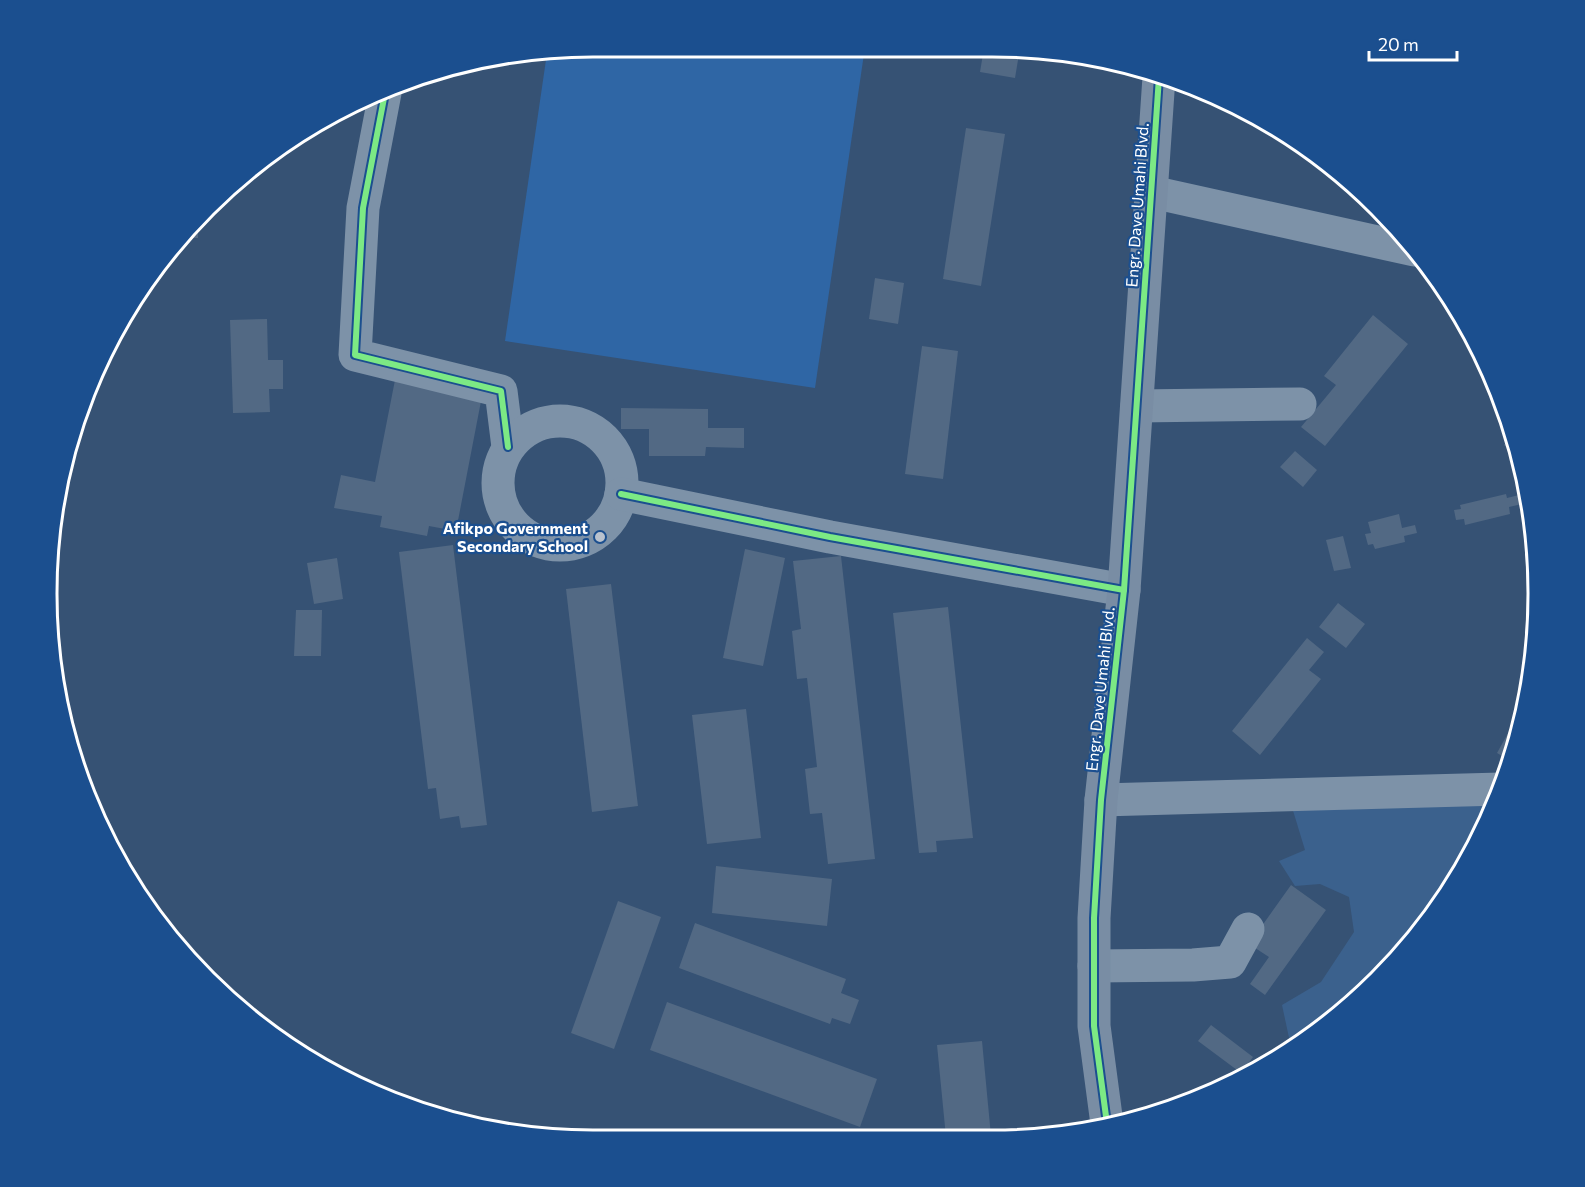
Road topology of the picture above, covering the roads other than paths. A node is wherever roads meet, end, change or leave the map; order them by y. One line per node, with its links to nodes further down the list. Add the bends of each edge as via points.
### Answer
1 (1159, 83): 3 (street, Engr. Dave Umahi Blvd.)
2 (384, 100): 7 (street, via 363,208 355,355 501,391)
3 (1152, 192): 4 (street); 6 (street, Engr. Dave Umahi Blvd.)
4 (1401, 247)
5 (1299, 404): 6 (street)
6 (1137, 406): 9 (street, Engr. Dave Umahi Blvd.)
7 (508, 447): 8 (street, via 524,431 546,422 570,421 593,429 611,446 621,469); 8 (street, via 498,472 499,497 508,519 526,536 549,545 574,544 596,534 613,516)
8 (621, 494): 9 (street, via 830,537)
9 (1125, 590): 11 (street, Engr. Dave Umahi Blvd.)
10 (1491, 789): 11 (street)
11 (1101, 800): 13 (street, Engr. Dave Umahi Blvd.)
12 (1248, 929): 13 (street, via 1230,962)
13 (1094, 966): 14 (street, Engr. Dave Umahi Blvd., via 1094,1026)
14 (1106, 1118)

